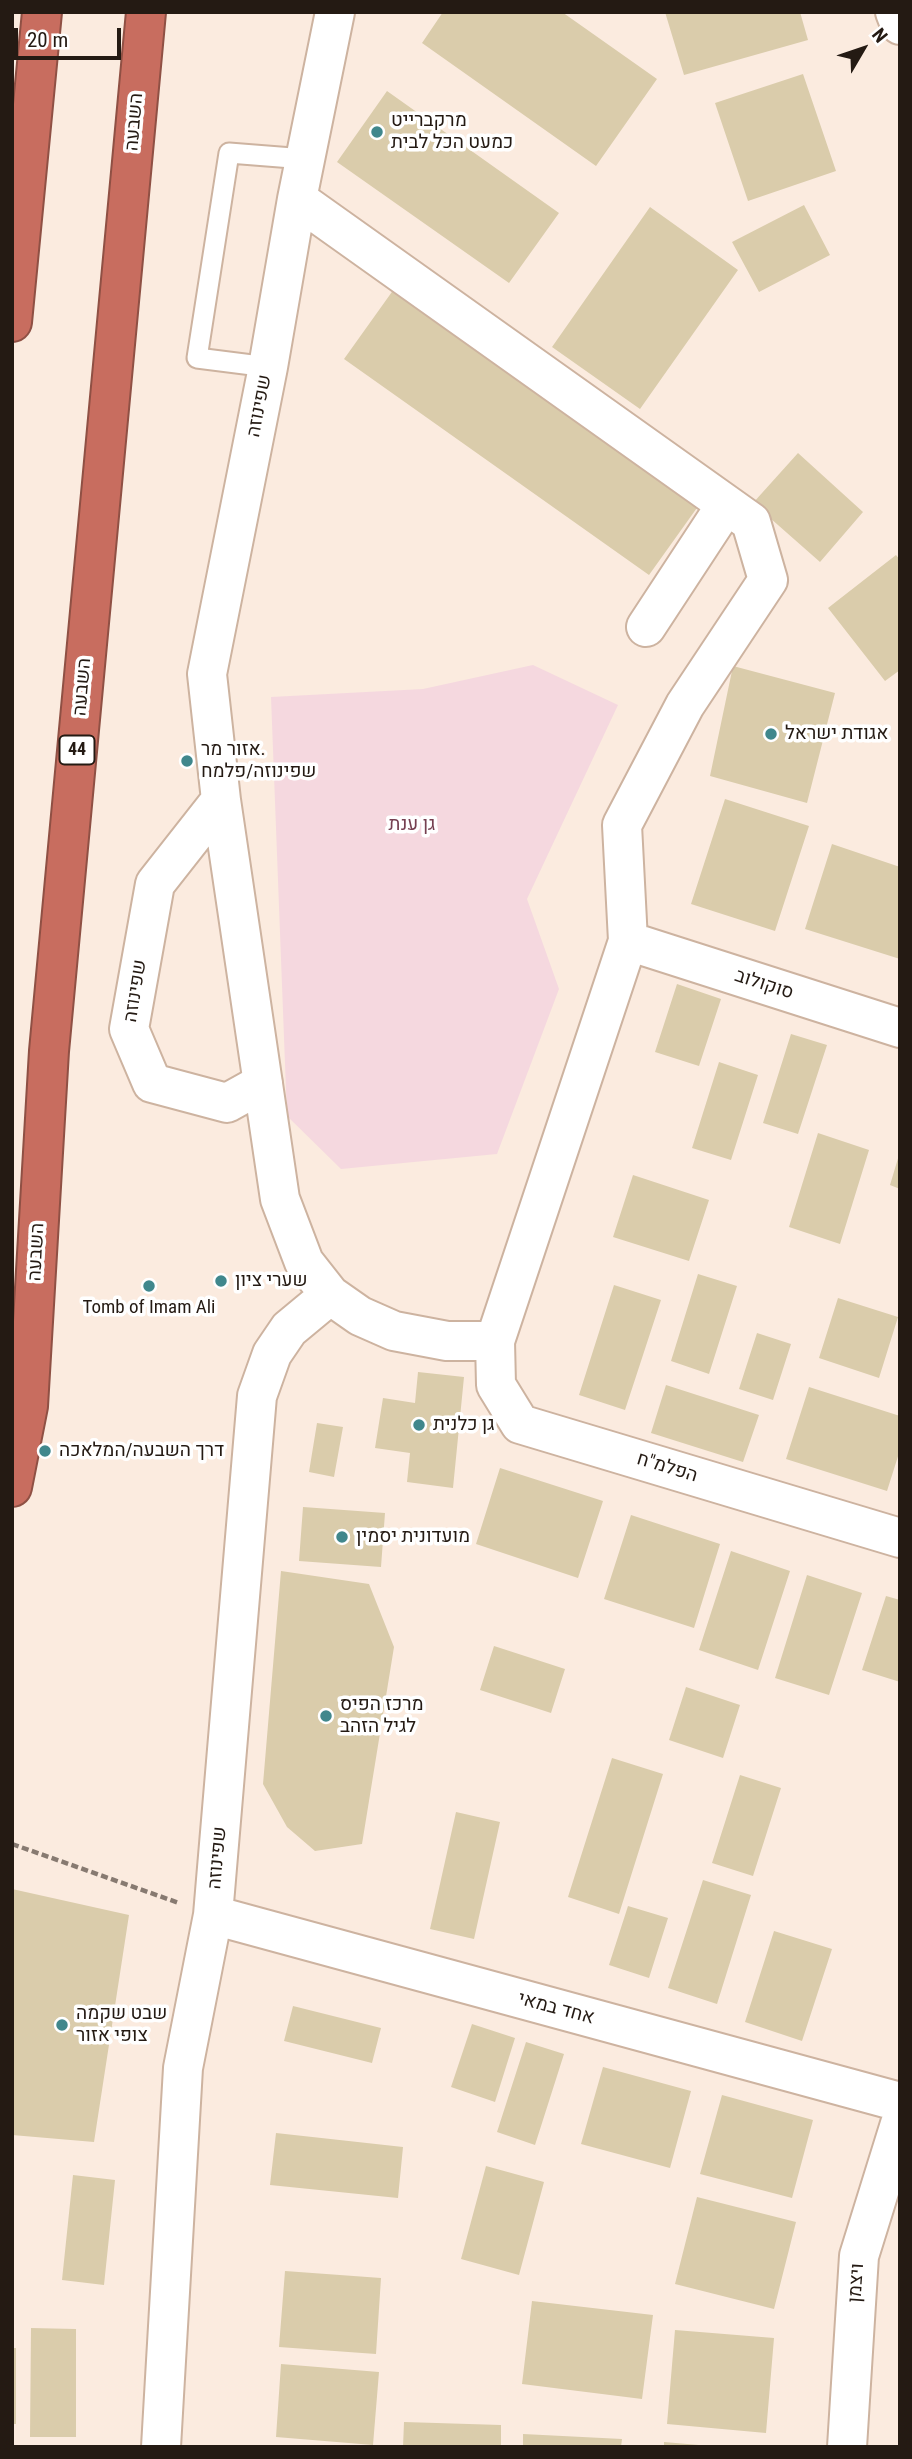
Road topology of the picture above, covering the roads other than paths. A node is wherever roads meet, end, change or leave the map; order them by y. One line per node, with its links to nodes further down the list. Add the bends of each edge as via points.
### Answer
1 (42, 12): 8 (highway)
2 (146, 12): 18 (highway, השבעה / 44, via 49,1051 28,1406)
3 (335, 12): 6 (street, שפינוזה)
4 (895, 12): 5 (street)
5 (900, 25)
6 (305, 159): 7 (street, שפינוזה); 9 (lane, via 229,153 197,358)
7 (297, 199): 9 (street, שפינוזה); 10 (street)
8 (12, 322)
9 (268, 367): 12 (street, שפינוזה, via 207,674)
10 (726, 505): 11 (street); 13 (street, via 751,522 768,580 685,705 622,825)
11 (646, 626)
12 (222, 800): 15 (street, שפינוזה); 15 (street, שפינוזה, via 155,884 129,1029 152,1083 227,1103)
13 (628, 941): 14 (street, סוקולוב); 17 (street, הפלמ"ח)
14 (900, 1028)
15 (263, 1083): 16 (street, שפינוזה, via 280,1199 304,1262)
16 (330, 1295): 17 (street, שפינוזה, via 360,1316 394,1331 447,1341); 20 (street, שפינוזה, via 289,1329 272,1354 257,1396)
17 (495, 1341): 19 (street, הפלמ"ח, via 496,1385 520,1424)
18 (12, 1487)
19 (900, 1538)
20 (213, 1915): 21 (street, אחד במאי); 23 (street, שפינוזה, via 183,2068)
21 (900, 2102)
22 (900, 2124): 24 (street, ויצמן, via 859,2256)
23 (161, 2447)
24 (847, 2447)

